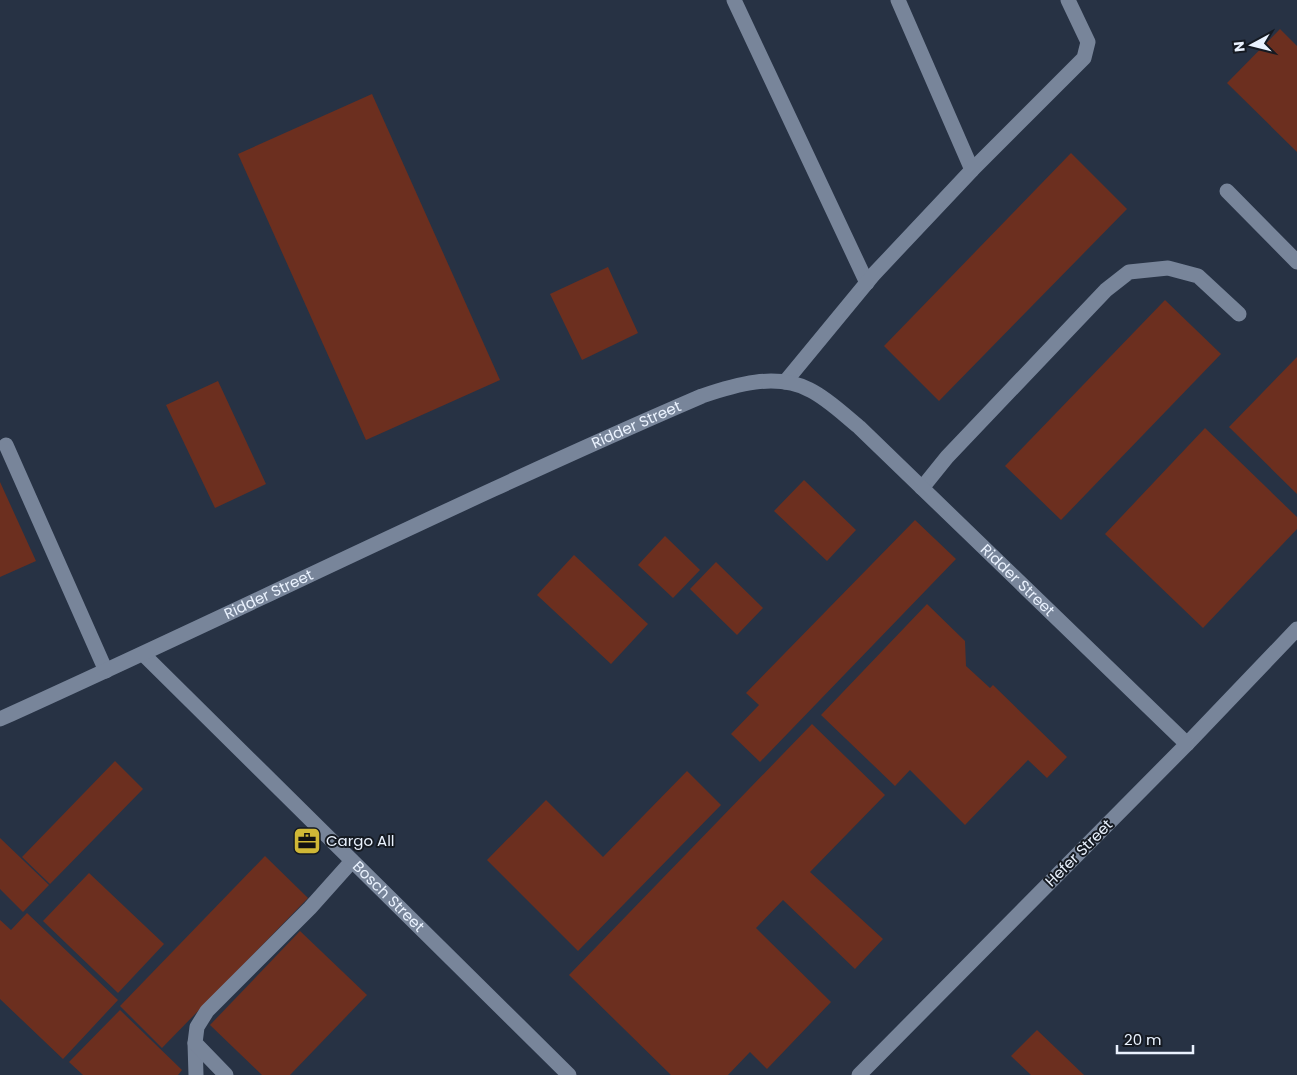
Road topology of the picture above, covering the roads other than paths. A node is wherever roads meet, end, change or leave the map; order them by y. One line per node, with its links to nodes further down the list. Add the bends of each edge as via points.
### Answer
1 (734, 0): 7 (street)
2 (898, 0): 4 (street)
3 (1068, 0): 4 (street, via 1088,42 1084,58)
4 (972, 170): 7 (street)
5 (1227, 191): 6 (street)
6 (1297, 262)
7 (867, 283): 9 (street)
8 (1239, 314): 11 (street, via 1198,276 1168,268 1129,272 1106,290 947,457)
9 (785, 382): 11 (street, Ridder Street, via 808,389 826,400); 13 (street, Ridder Street, via 735,385 684,404 449,508)
10 (6, 445): 14 (street)
11 (922, 488): 16 (street, Ridder Street)
12 (1297, 629): 16 (street, Hefer Street)
13 (143, 654): 14 (street, Ridder Street); 17 (street, Bosch Street)
14 (106, 671): 15 (street, Ridder Street)
15 (0, 719)
16 (1187, 744): 22 (street, Hefer Street)
17 (352, 862): 18 (street, via 207,1011 197,1027); 21 (street, Bosch Street)
18 (195, 1043): 19 (street); 20 (street)
19 (196, 1075)
20 (226, 1075)
21 (569, 1075)
22 (859, 1075)

